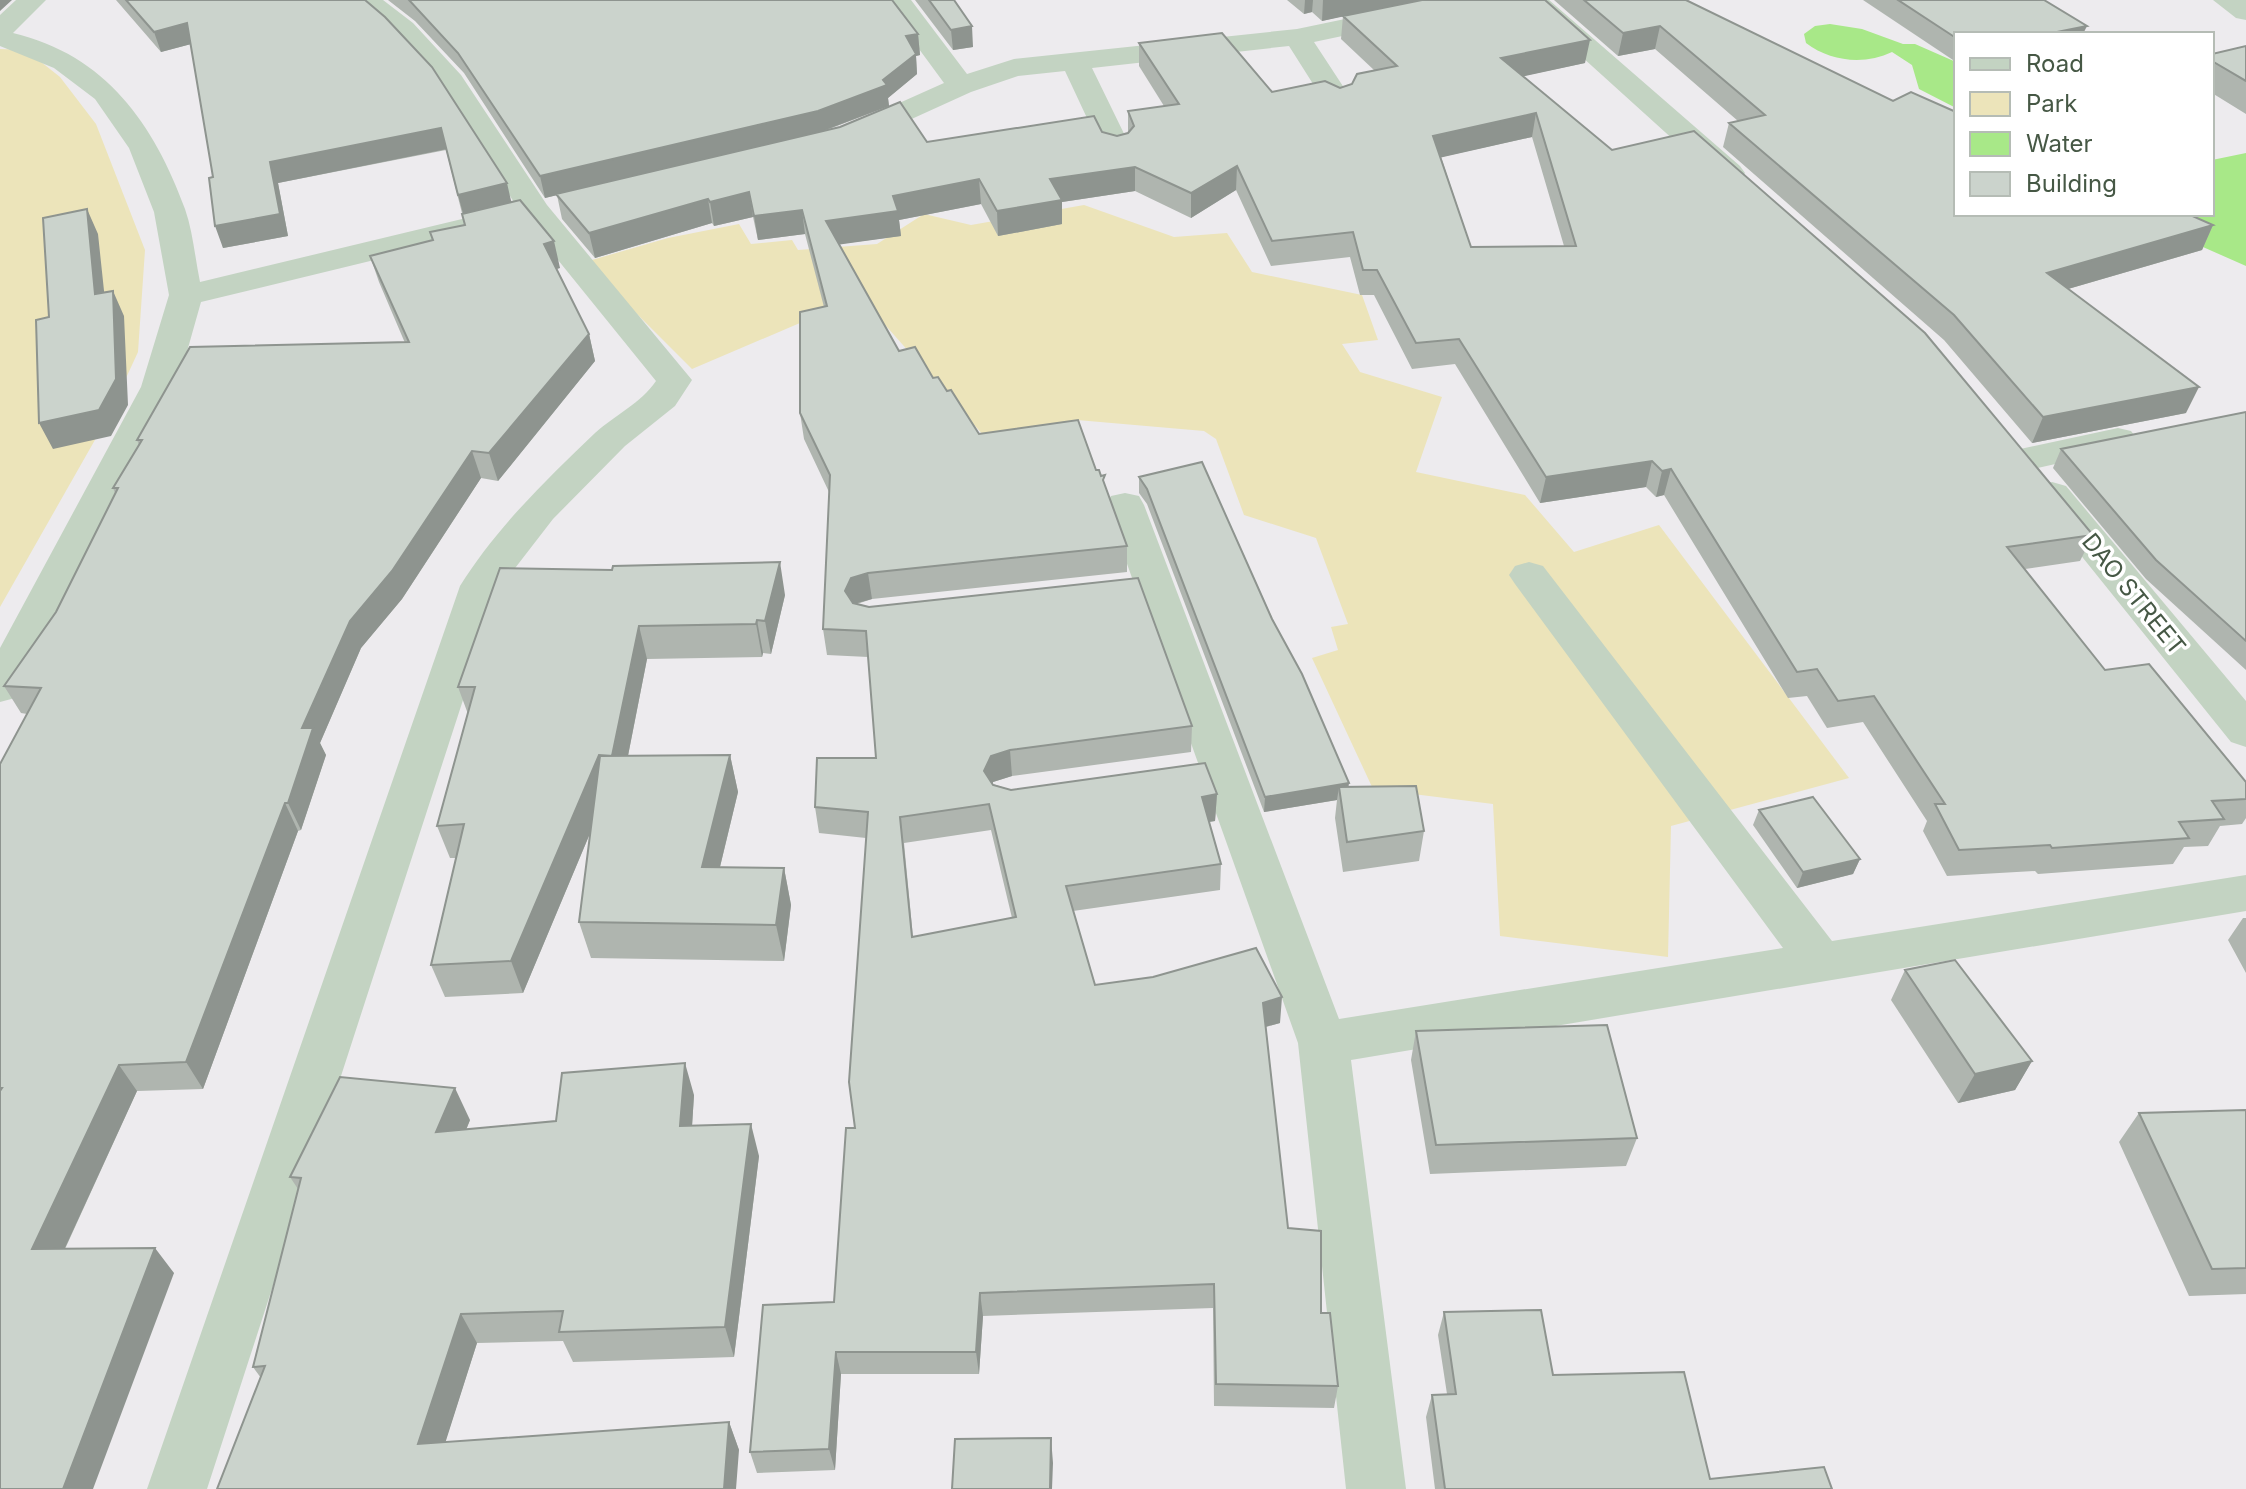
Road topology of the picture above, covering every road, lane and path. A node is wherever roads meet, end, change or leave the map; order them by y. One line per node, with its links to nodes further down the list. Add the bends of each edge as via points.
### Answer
1 (32, 0): 8 (street)
2 (366, 0): 17 (street, via 403,29 451,81)
3 (897, 0): 12 (street)
4 (1475, 0): 9 (street)
5 (1533, 0): 16 (street)
6 (2227, 0): 7 (street)
7 (2246, 12)
8 (0, 30)
9 (1297, 37): 11 (street); 13 (street)
10 (0, 38): 18 (street, via 64,62 105,93 144,148 170,212)
11 (1074, 60): 12 (street, via 1014,68); 15 (street)
12 (961, 86): 14 (street, via 876,126)
13 (1337, 100)
14 (815, 146)
15 (1116, 148)
16 (1752, 193)
17 (551, 207): 18 (street); 27 (street, via 674,380 662,398 612,438 539,510 480,586)
18 (186, 295): 22 (street, via 159,387)
19 (2156, 431): 23 (street, DAO STREET, via 2014,448)
20 (1125, 505): 26 (street, via 1139,587 1200,771)
21 (1529, 575): 25 (street)
22 (0, 687)
23 (2246, 731)
24 (2246, 893): 25 (street)
25 (1821, 962): 26 (street)
26 (1323, 1043): 28 (street)
27 (177, 1489)
28 (1376, 1489)

